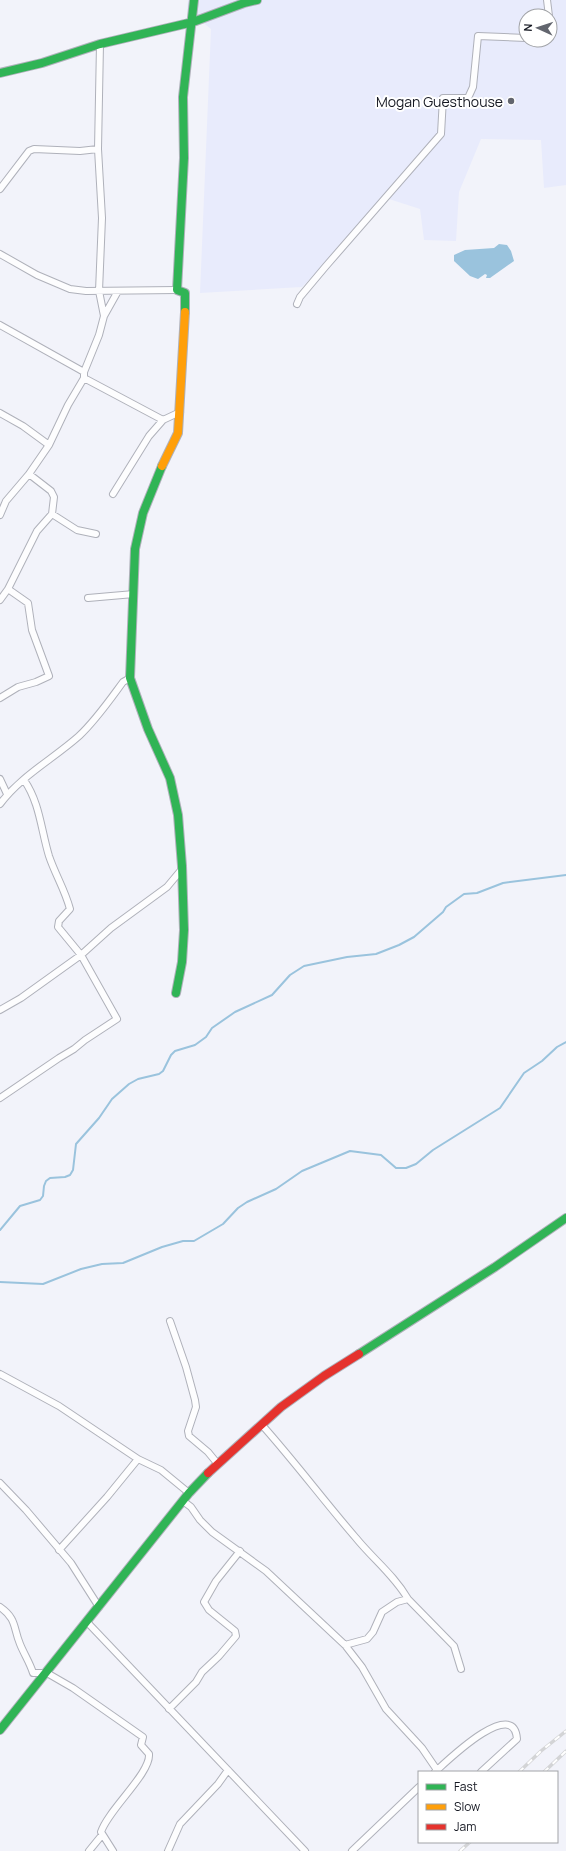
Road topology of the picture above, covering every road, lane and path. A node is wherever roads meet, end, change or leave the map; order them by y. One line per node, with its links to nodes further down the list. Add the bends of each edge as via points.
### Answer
1 (194, 0): 3 (street)
2 (257, 0): 3 (street)
3 (193, 22): 5 (street); 10 (street, via 183,97 184,158)
4 (518, 38): 13 (street, via 478,36 473,88 468,98 443,98 441,134 326,266)
5 (100, 44): 6 (street, via 42,63); 7 (street)
6 (0, 73)
7 (98, 149): 8 (street, via 29,151); 11 (street, via 102,218)
8 (0, 189)
9 (0, 254): 11 (street, via 53,282 70,288)
10 (177, 290): 12 (street); 17 (street, via 185,294)
11 (99, 291): 12 (street); 14 (street)
12 (118, 291): 14 (street)
13 (297, 304)
14 (104, 316): 16 (street)
15 (0, 325): 16 (street)
16 (84, 375): 19 (street); 20 (street)
17 (180, 412): 19 (street); 29 (street, via 178,433 155,480 143,513 135,550)
18 (0, 413): 20 (street)
19 (163, 420): 22 (street, via 149,436)
20 (49, 445): 21 (street)
21 (29, 474): 24 (street); 25 (street, via 51,492 54,498)
22 (113, 494)
23 (0, 497): 24 (street)
24 (6, 501): 26 (street)
25 (52, 514): 27 (street, via 77,530); 28 (street, via 37,531)
26 (0, 515)
27 (96, 534)
28 (8, 590): 31 (street); 33 (street, via 28,603 32,630 48,676 18,687)
29 (134, 594): 30 (street); 32 (street)
30 (88, 598)
31 (0, 600)
32 (130, 678): 35 (street, via 123,682 79,736); 38 (street, via 148,729 172,784 178,813)
33 (0, 698)
34 (0, 779): 36 (street)
35 (24, 780): 36 (street); 39 (street, via 30,788 40,815 50,856 70,909 59,921 58,927)
36 (7, 794): 37 (street)
37 (0, 804)
38 (182, 869): 39 (street, via 167,887 111,928); 40 (street, via 184,923 180,978)
39 (81, 955): 41 (street); 42 (street, via 117,1019)
40 (176, 993)
41 (0, 1010)
42 (0, 1098)
43 (566, 1218): 46 (street, via 495,1267 324,1376 281,1407)
44 (170, 1321): 48 (street, via 186,1367 196,1407 188,1431 189,1436)
45 (0, 1374): 47 (street, via 59,1406)
46 (262, 1425): 48 (street); 54 (street, via 359,1542 396,1580)
47 (138, 1459): 50 (street, via 160,1470); 52 (street)
48 (217, 1463): 50 (street)
49 (0, 1483): 52 (street)
50 (189, 1493): 51 (street)
51 (183, 1501): 53 (street, via 212,1532); 56 (street)
52 (59, 1550): 56 (street, via 71,1563)
53 (240, 1551): 58 (street, via 266,1571); 61 (street, via 216,1580 204,1602 212,1613 235,1631 236,1636)
54 (408, 1599): 58 (street, via 396,1602 382,1612 373,1632 367,1638); 59 (street, via 454,1646)
55 (0, 1607): 60 (street, via 14,1620 20,1646 28,1658 33,1673)
56 (99, 1607): 57 (street)
57 (88, 1622): 60 (street); 61 (street)
58 (345, 1645): 64 (street, via 362,1667 386,1708 422,1748)
59 (461, 1670)
60 (47, 1673): 62 (street); 67 (street, via 143,1737 141,1745 149,1758 139,1779 107,1819)
61 (169, 1709): 63 (street)
62 (0, 1730)
63 (228, 1770): 70 (street, via 180,1824); 71 (street)
64 (436, 1771): 65 (street, via 486,1730 497,1725 513,1726 517,1732 517,1739)
65 (482, 1771)
66 (418, 1788): 72 (street)
67 (102, 1835): 68 (street); 69 (street)
68 (89, 1851)
69 (112, 1851)
70 (168, 1851)
71 (305, 1851)
72 (352, 1851)

